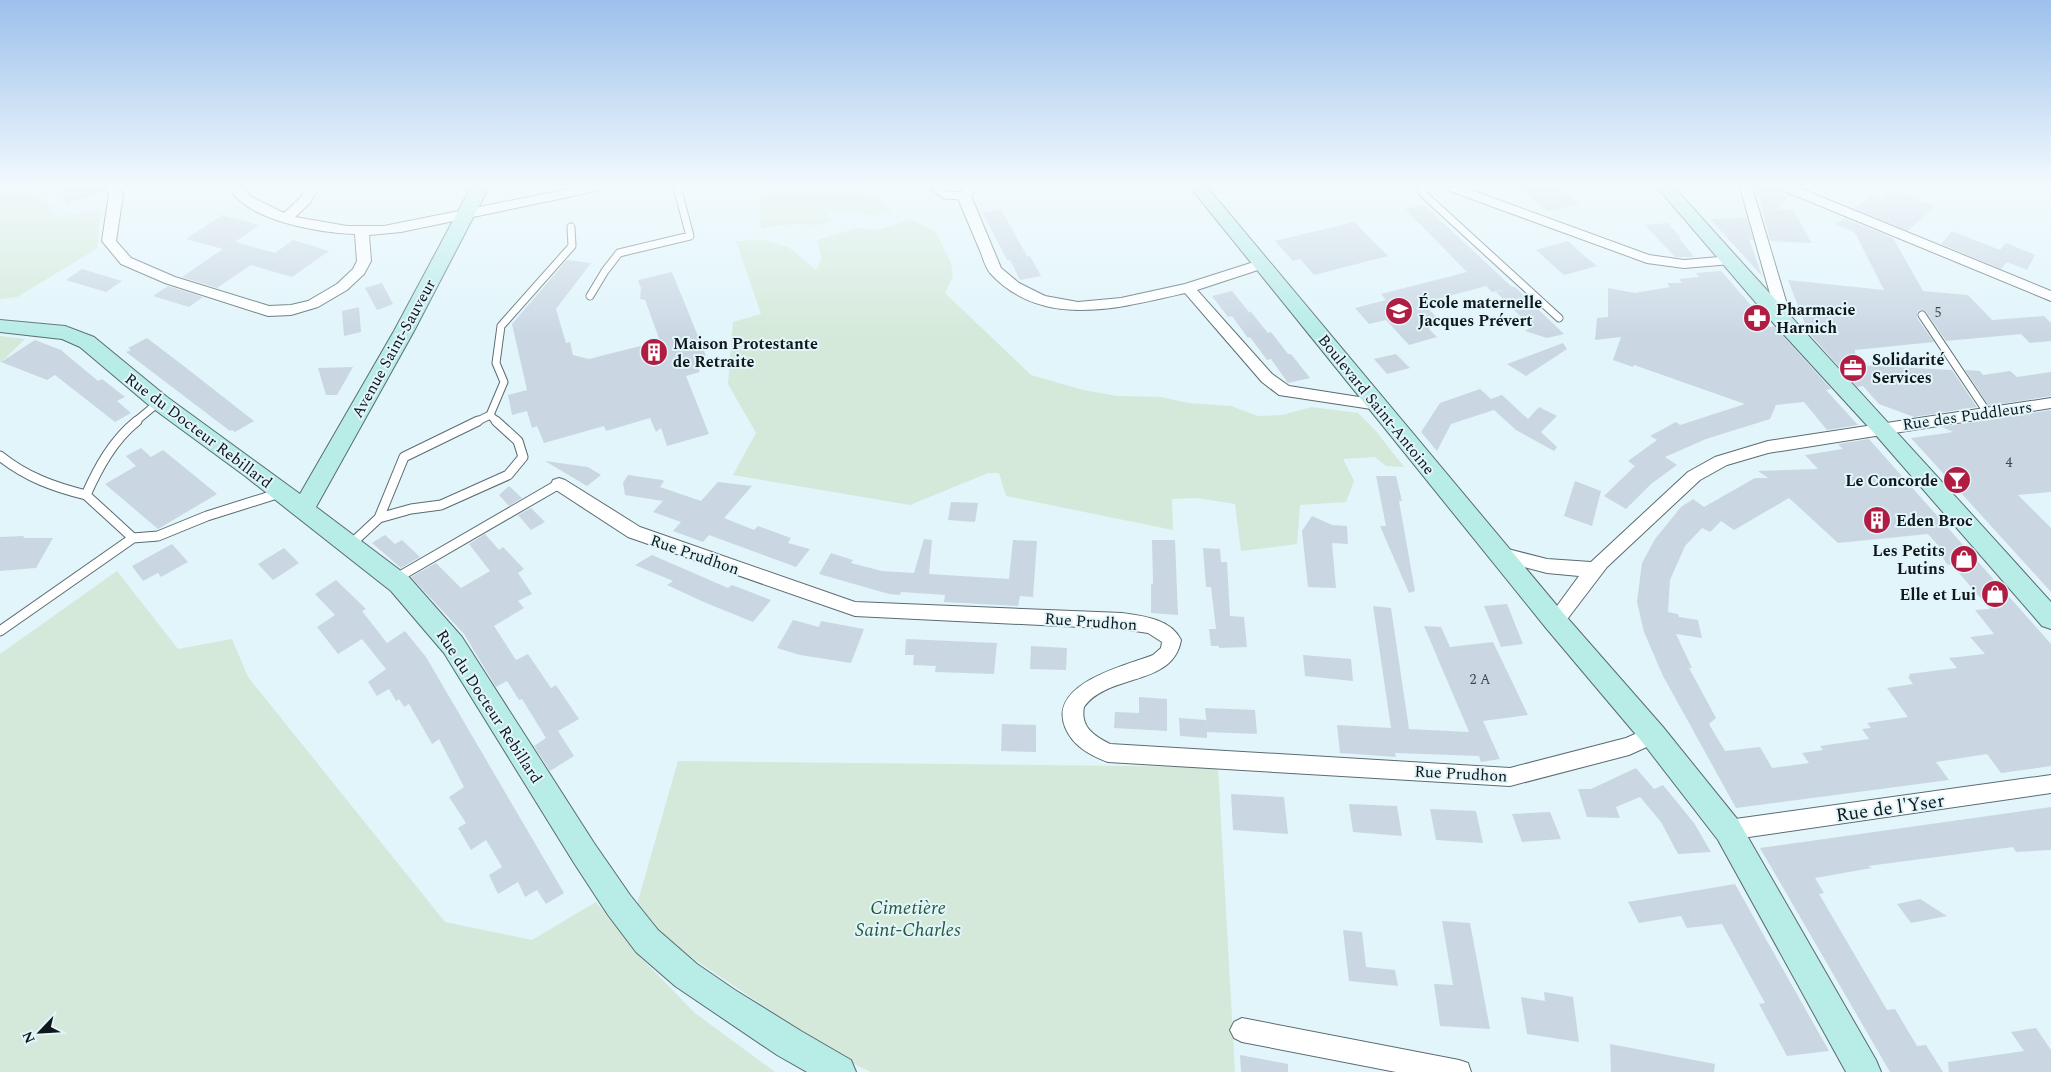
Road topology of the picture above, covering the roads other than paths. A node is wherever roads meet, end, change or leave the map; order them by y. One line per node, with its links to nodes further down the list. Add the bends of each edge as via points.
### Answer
1 (110, 237): 2 (street, via 109,242 126,261 170,280 268,311 291,310 313,304 342,287 360,271 364,261)
2 (362, 237)
3 (453, 237): 32 (main road, Avenue Saint-Sauveur)
4 (571, 237): 26 (lane, via 572,246 501,326 496,363 504,382)
5 (686, 237): 16 (lane, via 619,253)
6 (984, 237): 15 (street, via 995,270 1014,286 1041,300 1078,308 1121,303)
7 (1240, 237): 14 (main road, Boulevard Saint-Antoine)
8 (1470, 237): 19 (lane)
9 (1588, 237): 13 (street, via 1647,259 1684,264)
10 (1711, 237): 13 (main road)
11 (1761, 237): 20 (street)
12 (1909, 237): 17 (street)
13 (1731, 260): 20 (main road)
14 (1262, 264): 15 (street); 24 (main road, Boulevard Saint-Antoine)
15 (1188, 288): 24 (street, via 1267,378 1285,391)
16 (590, 296)
17 (2051, 296)
18 (1922, 315): 25 (lane)
19 (1559, 318)
20 (1782, 320): 27 (main road)
21 (0, 326): 22 (main road, Rue du Docteur Rebillard, via 65,333 87,342)
22 (159, 402): 30 (main road, Rue du Docteur Rebillard); 31 (lane, via 129,427 100,464)
23 (2051, 403): 25 (street, Rue des Puddleurs)
24 (1378, 405): 36 (main road, Boulevard Saint-Antoine)
25 (1987, 412): 27 (street, Rue des Puddleurs)
26 (490, 414): 33 (lane, via 404,457); 33 (lane, via 518,441 524,457 508,475 441,504)
27 (1882, 428): 37 (street, Rue des Puddleurs, via 1768,447 1721,461 1694,476); 39 (main road)
28 (0, 456): 31 (lane, via 16,469 50,487)
29 (559, 484): 38 (lane); 42 (street, Rue Prudhon, via 634,532 855,609 1122,621 1163,630 1172,640 1170,651 1160,660 1090,688 1074,702 1071,714 1076,726 1086,741 1108,753 1510,777 1629,746)
30 (282, 492): 32 (main road, Rue du Docteur Rebillard); 34 (lane, via 158,536)
31 (86, 495): 34 (lane)
32 (304, 508): 35 (main road, Rue du Docteur Rebillard)
33 (379, 518): 35 (lane)
34 (133, 538): 41 (lane)
35 (350, 545): 38 (main road, Rue du Docteur Rebillard)
36 (1500, 554): 37 (street, via 1549,568); 40 (main road, Boulevard Saint-Antoine)
37 (1596, 569): 40 (street, Rue des Puddleurs)
38 (394, 579): 46 (main road, Rue du Docteur Rebillard, via 453,645 584,853 647,941 686,975 724,1001)
39 (2051, 619)
40 (1555, 621): 42 (main road, Boulevard Saint-Antoine)
41 (0, 631)
42 (1653, 735): 44 (main road, Boulevard Saint-Antoine)
43 (2051, 784): 44 (street, Rue de l'Yser)
44 (1728, 830): 48 (main road, Boulevard Saint-Antoine)
45 (1242, 1030): 47 (street)
46 (840, 1072)
47 (1459, 1072)
48 (1864, 1072)

